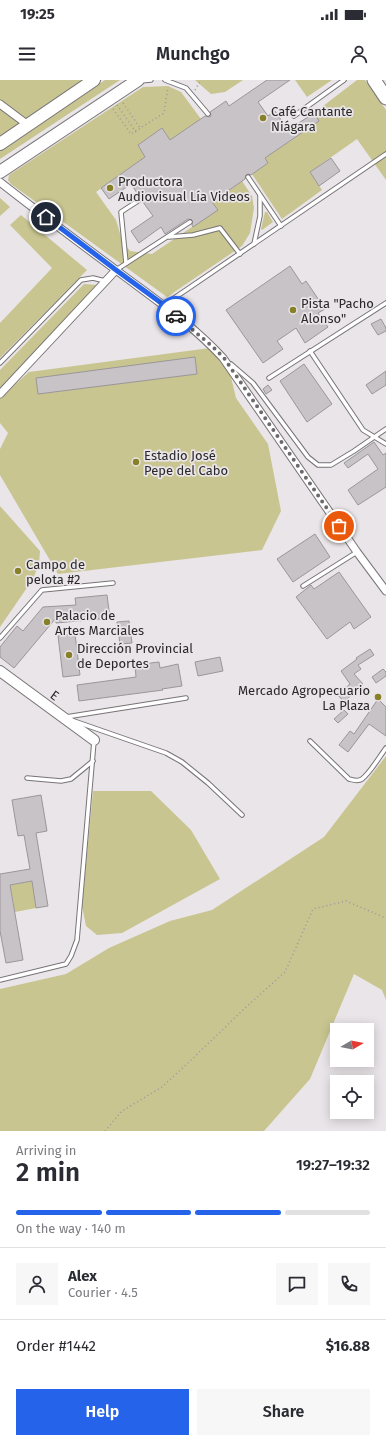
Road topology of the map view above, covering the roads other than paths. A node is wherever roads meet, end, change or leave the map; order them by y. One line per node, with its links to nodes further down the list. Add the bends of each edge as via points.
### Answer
1 (151, 80): 4 (lane)
2 (344, 80): 10 (lane)
3 (374, 80): 7 (highway)
4 (136, 81): 14 (main road)
5 (167, 81): 9 (lane, via 186,88)
6 (87, 82): 11 (main road)
7 (386, 98)
8 (0, 104): 11 (street)
9 (208, 114)
10 (294, 116)
11 (28, 125): 12 (main road)
12 (0, 144)
13 (386, 154): 20 (lane)
14 (0, 172)
15 (248, 177): 17 (lane)
16 (0, 182): 25 (street)
17 (260, 195): 20 (lane); 22 (lane, via 260,216)
18 (141, 199): 24 (lane, via 121,212)
19 (190, 222): 21 (lane)
20 (281, 226): 22 (lane)
21 (168, 237): 23 (lane, via 193,235 220,228); 24 (lane)
22 (254, 244): 23 (lane)
23 (240, 254): 28 (lane)
24 (126, 263): 25 (lane)
25 (116, 270): 26 (street); 28 (street)
26 (106, 281): 31 (lane, via 93,278 81,280); 33 (street)
27 (386, 303): 29 (lane)
28 (164, 305): 30 (street)
29 (310, 351): 32 (lane); 35 (lane, via 363,430)
30 (224, 358): 35 (lane, via 253,383 308,457 318,465 331,465); 37 (street)
31 (0, 364)
32 (269, 378)
33 (0, 394)
34 (386, 429): 35 (lane)
35 (374, 436): 36 (lane)
36 (386, 444)
37 (357, 552): 39 (lane); 40 (street)
38 (113, 583): 41 (lane, via 42,590)
39 (303, 586)
40 (386, 591)
41 (0, 638)
42 (0, 671): 44 (street, E)
43 (186, 698): 44 (lane)
44 (63, 717): 45 (street, E); 50 (lane, via 166,753 208,783)
45 (94, 740): 48 (lane)
46 (310, 741): 47 (lane, via 349,779 355,781 361,780)
47 (386, 748)
48 (93, 762): 49 (lane, via 71,779 61,781); 51 (lane, via 77,940 72,956 66,964)
49 (27, 778)
50 (242, 815)
51 (0, 980)

